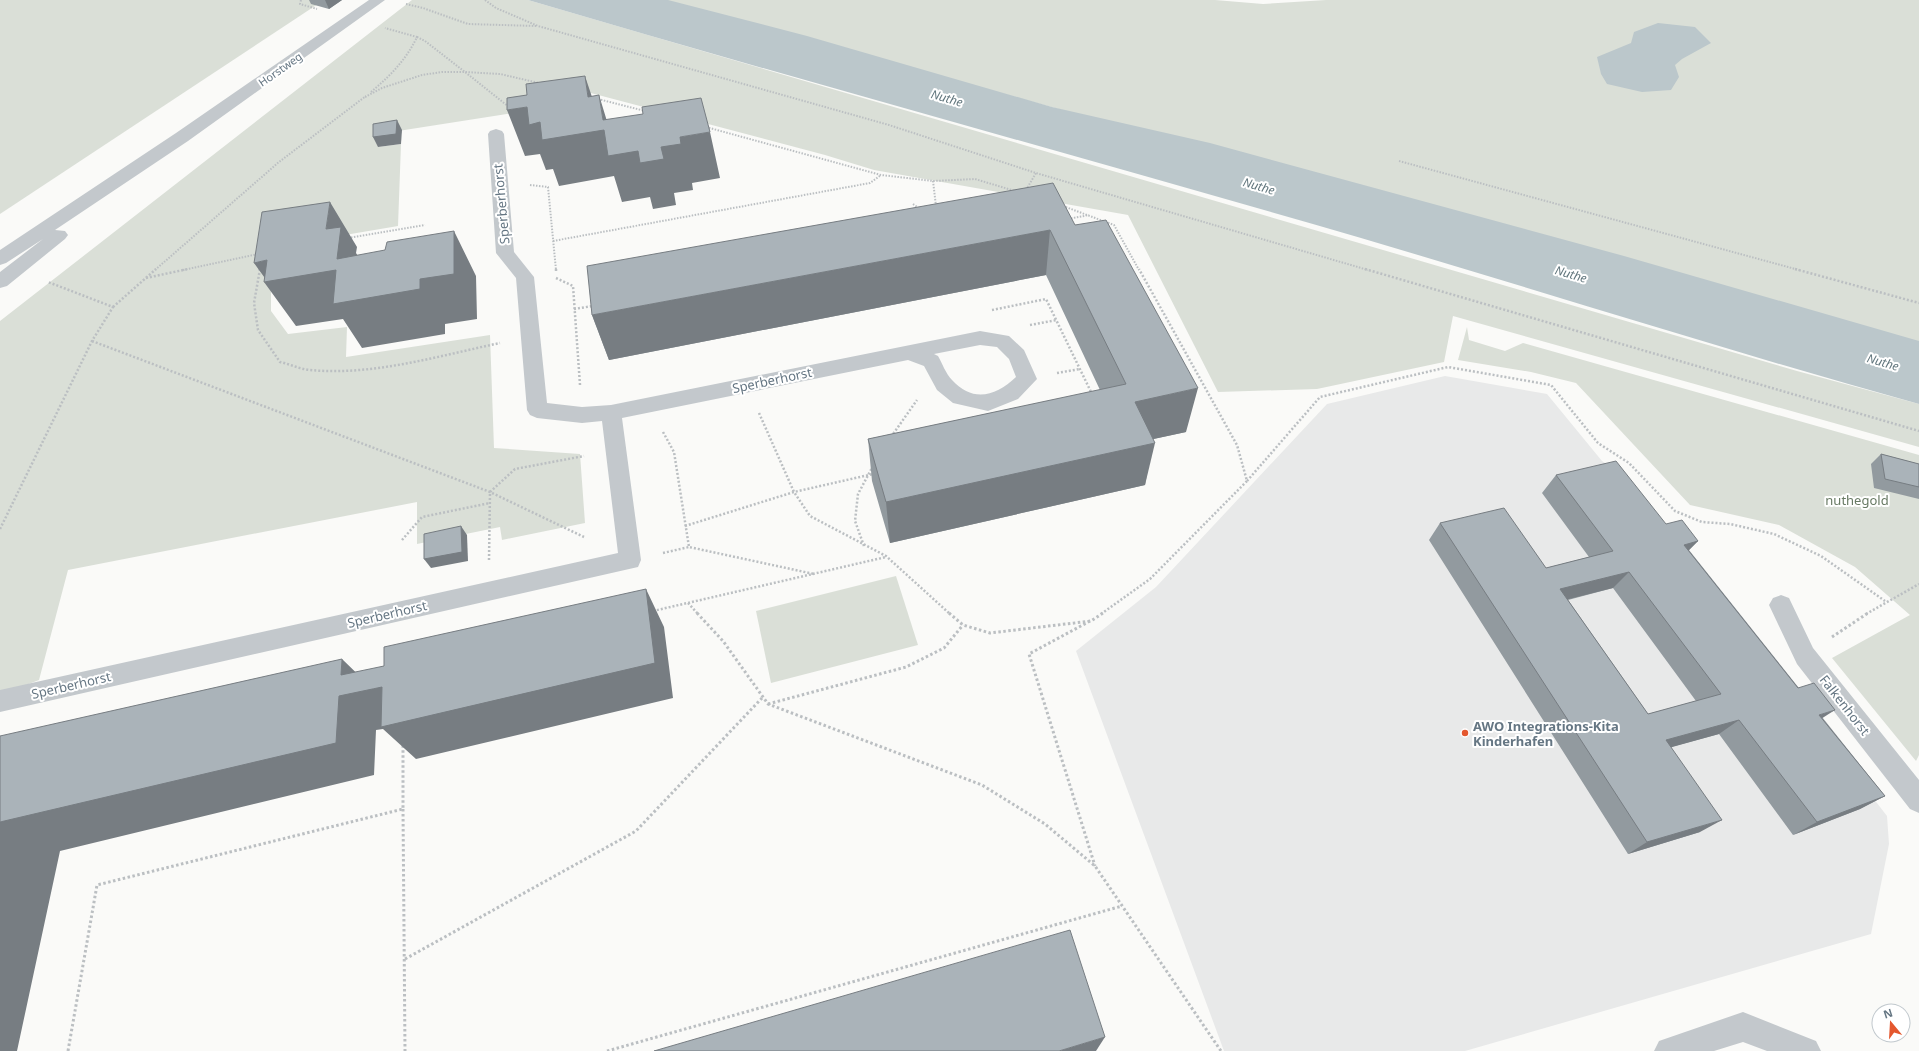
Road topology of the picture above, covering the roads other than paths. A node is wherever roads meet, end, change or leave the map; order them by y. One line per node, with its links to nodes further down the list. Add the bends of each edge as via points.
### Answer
1 (378, 0): 3 (street, Horstweg)
2 (496, 134): 7 (street, Sperberhorst, via 505,253 525,276 537,410 582,415)
3 (182, 137): 4 (street, Horstweg); 5 (street, Horstweg)
4 (0, 259)
5 (0, 282)
6 (909, 352): 6 (street, Sperberhorst, via 980,338 1002,341 1017,355 1027,379 1011,394 988,403 960,398 944,385 931,361); 7 (street, Sperberhorst)
7 (611, 413): 9 (street, Sperberhorst, via 630,560)
8 (1781, 605): 10 (street, Falkenhorst, via 1805,656)
9 (0, 701)
10 (1919, 800)
11 (1669, 1051): 12 (street, via 1743,1027)
12 (1806, 1051)

